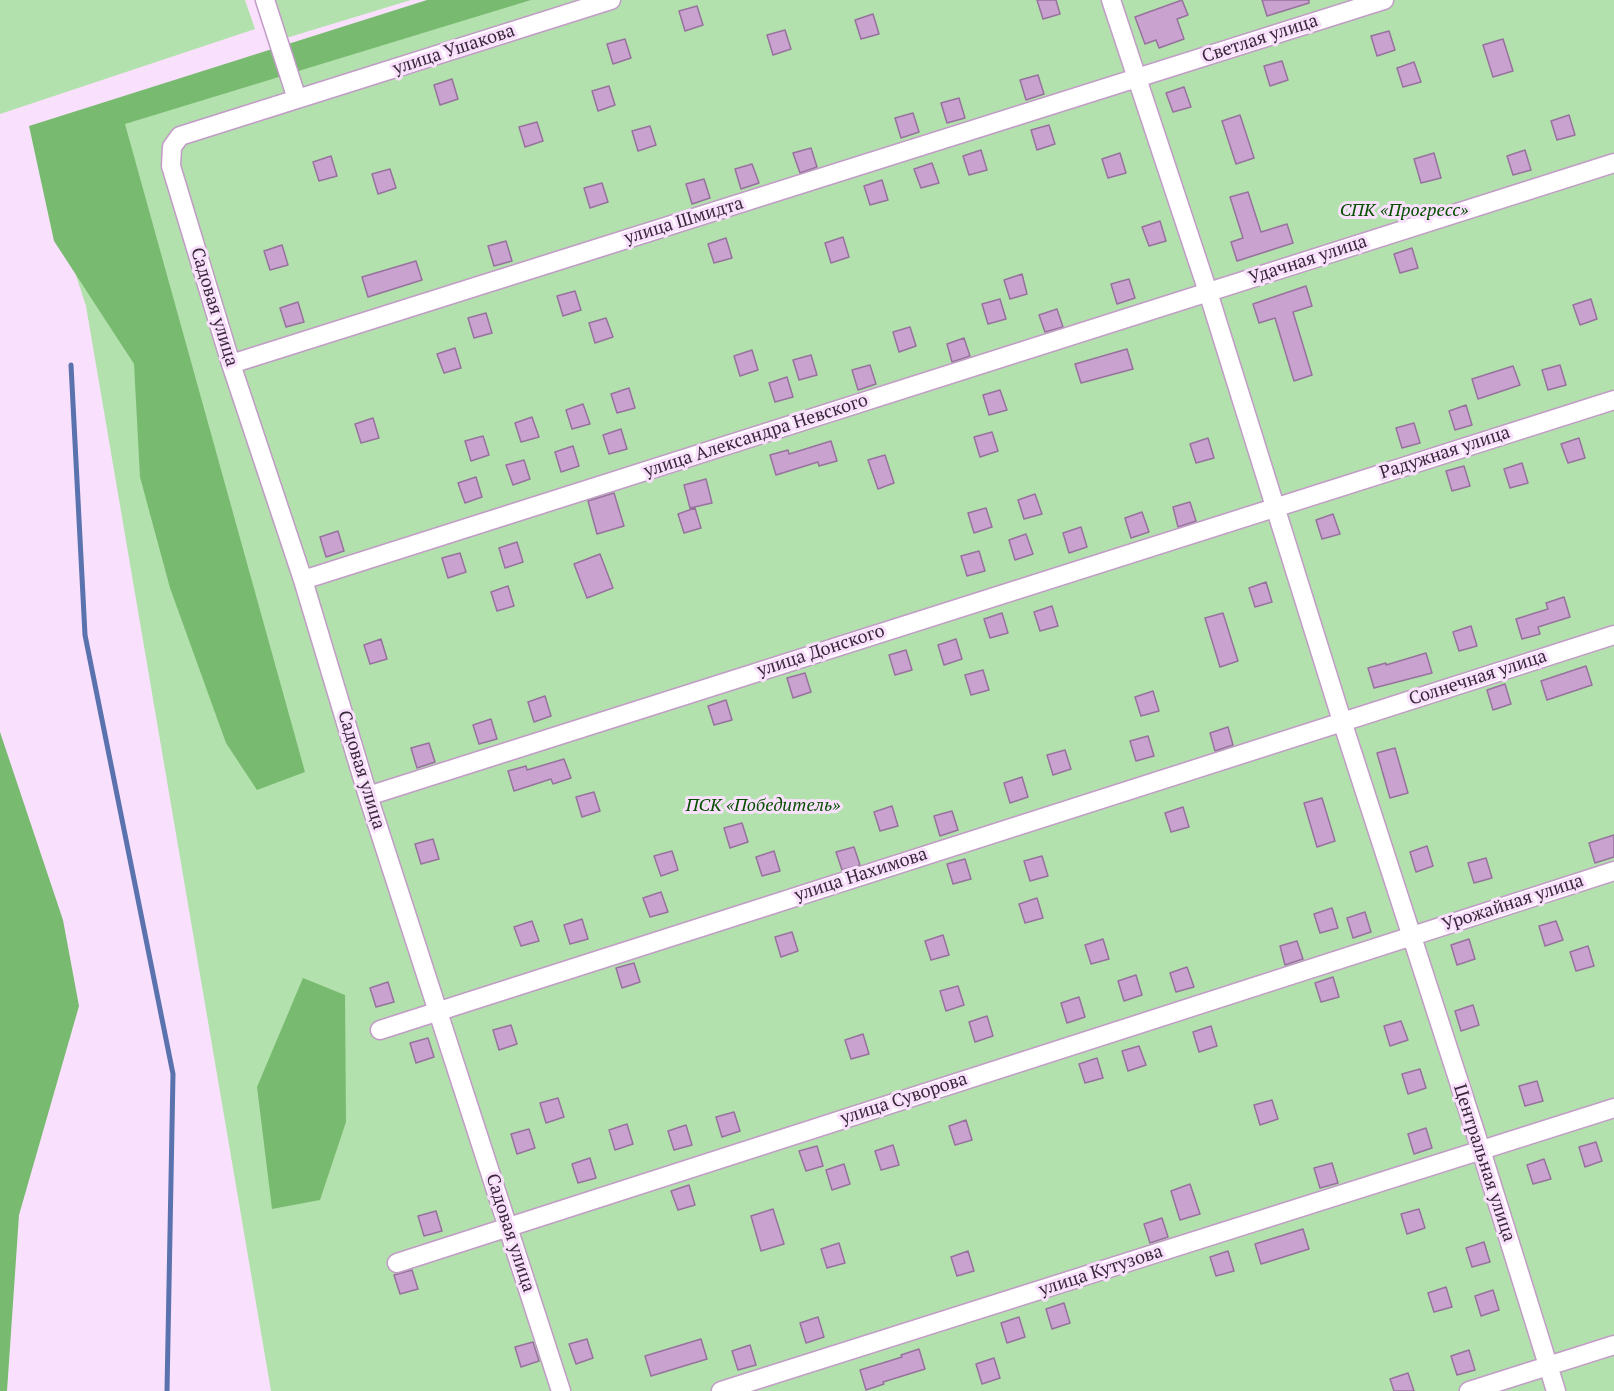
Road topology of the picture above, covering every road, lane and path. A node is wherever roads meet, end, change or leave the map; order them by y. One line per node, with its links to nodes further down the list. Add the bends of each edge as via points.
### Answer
1 (265, 0): 6 (street)
2 (610, 0): 6 (street, улица Ушакова)
3 (1111, 0): 5 (street, Центральная улица)
4 (1384, 0): 5 (street, Светлая улица)
5 (1137, 79): 9 (street, Центральная улица); 10 (street, улица Шмидта)
6 (297, 99): 7 (street, улица Ушакова, via 180,136)
7 (172, 147): 10 (street, Садовая улица, via 171,166)
8 (1614, 163): 9 (street, Удачная улица)
9 (1208, 292): 12 (street, Центральная улица); 13 (street, улица Александра Невского)
10 (231, 364): 13 (street, Садовая улица)
11 (1614, 400): 12 (street, Радужная улица)
12 (1275, 507): 15 (street, Центральная улица); 16 (street, улица Донского)
13 (303, 580): 16 (street, Садовая улица)
14 (1614, 634): 15 (street, Солнечная улица)
15 (1342, 721): 18 (street, Центральная улица); 19 (street, улица Нахимова)
16 (368, 795): 19 (street, Садовая улица)
17 (1614, 871): 18 (street, Урожайная улица)
18 (1411, 936): 22 (street, Центральная улица); 23 (street, улица Суворова)
19 (437, 1010): 20 (street, улица Нахимова); 23 (street, Садовая улица)
20 (380, 1030)
21 (1614, 1108): 22 (street, улица Кутузова)
22 (1481, 1150): 26 (street, Центральная улица); 28 (street, улица Кутузова)
23 (508, 1226): 24 (street, улица Суворова); 27 (street, Садовая улица)
24 (397, 1263)
25 (1614, 1345): 26 (street)
26 (1548, 1366): 29 (street); 30 (street, Центральная улица)
27 (561, 1391)
28 (721, 1391)
29 (1469, 1391)
30 (1556, 1391)

